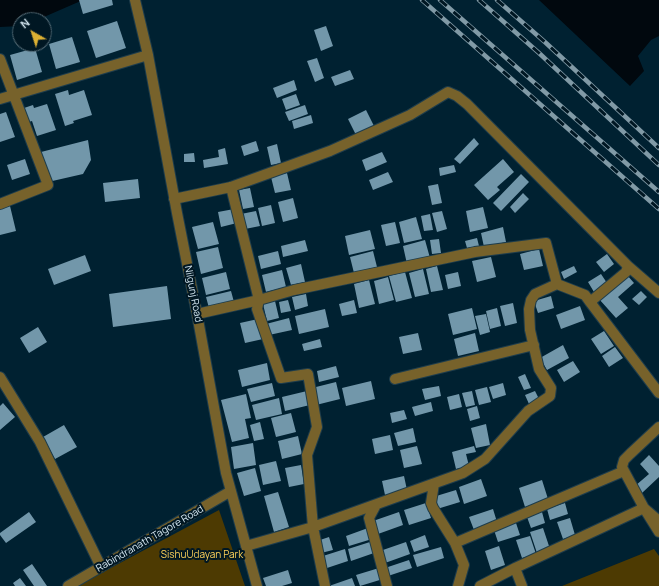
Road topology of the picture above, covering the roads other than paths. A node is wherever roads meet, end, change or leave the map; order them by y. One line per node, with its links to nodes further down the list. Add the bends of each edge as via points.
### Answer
1 (135, 0): 2 (street, Nilgunj Road)
2 (148, 55): 4 (street); 7 (street, Nilgunj Road)
3 (0, 60): 4 (street)
4 (13, 96): 5 (street); 8 (street, via 48,185)
5 (0, 99)
6 (231, 187): 7 (street); 9 (street, via 330,151 410,115 448,92 467,104); 12 (street)
7 (174, 199): 14 (street, Nilgunj Road)
8 (0, 204)
9 (628, 266): 11 (street); 13 (street, via 626,272)
10 (557, 284): 12 (street, via 546,243 475,252 294,290); 13 (street, via 585,295); 15 (street, via 535,294 531,300 530,330)
11 (659, 292)
12 (259, 300): 14 (street); 26 (street, via 257,309 281,378 308,374 317,427 307,455)
13 (590, 302): 18 (street)
14 (197, 314): 22 (street, Nilgunj Road)
15 (534, 345): 17 (street); 21 (street, via 539,369 551,388 550,396 528,411 485,459 463,474)
16 (0, 377): 30 (street, via 40,442)
17 (395, 379)
18 (659, 392)
19 (659, 427): 20 (street, via 624,460)
20 (624, 471): 24 (street); 28 (street)
21 (434, 484): 23 (street); 28 (street, via 431,503)
22 (231, 491): 29 (street, Nilgunj Road); 30 (street, Rabindranath Tagore Road)
23 (376, 505): 26 (street); 35 (street, via 369,518)
24 (644, 508): 25 (street); 27 (street); 31 (street)
25 (659, 521)
26 (313, 527): 29 (street); 34 (street)
27 (659, 532)
28 (455, 543): 36 (street, via 464,565)
29 (246, 546): 33 (street, Nilgunj Road)
30 (101, 567): 32 (street, Rabindranath Tagore Road)
31 (514, 568): 37 (street); 38 (street)
32 (68, 586)
33 (257, 586)
34 (325, 586)
35 (387, 586)
36 (458, 586)
37 (480, 586)
38 (522, 586)

